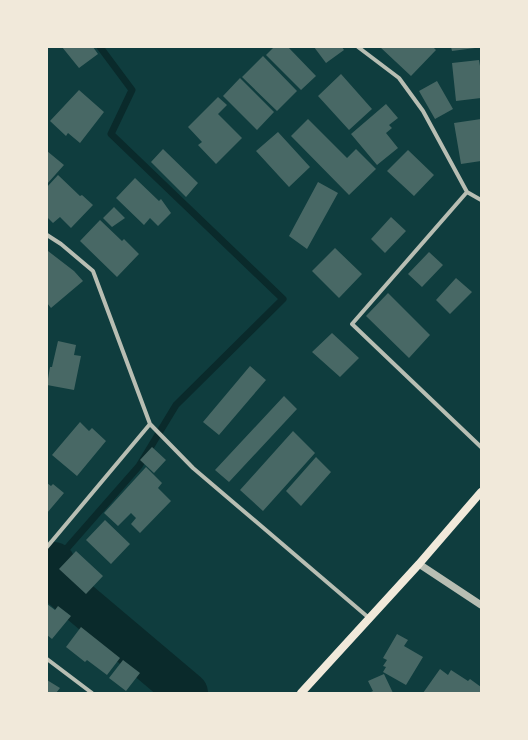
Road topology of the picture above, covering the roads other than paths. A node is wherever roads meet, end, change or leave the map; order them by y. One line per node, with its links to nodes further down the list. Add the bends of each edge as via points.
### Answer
1 (358, 47): 2 (street, via 399,78 423,111)
2 (467, 192): 3 (street); 6 (street, via 352,324)
3 (481, 200)
4 (47, 235): 5 (street, via 94,271)
5 (150, 424): 8 (street); 11 (street, via 193,468)
6 (481, 447)
7 (481, 492): 9 (main road)
8 (47, 547)
9 (419, 564): 10 (street); 11 (main road)
10 (481, 606)
11 (369, 618): 14 (main road)
12 (47, 659): 13 (street)
13 (92, 693)
14 (301, 693)

